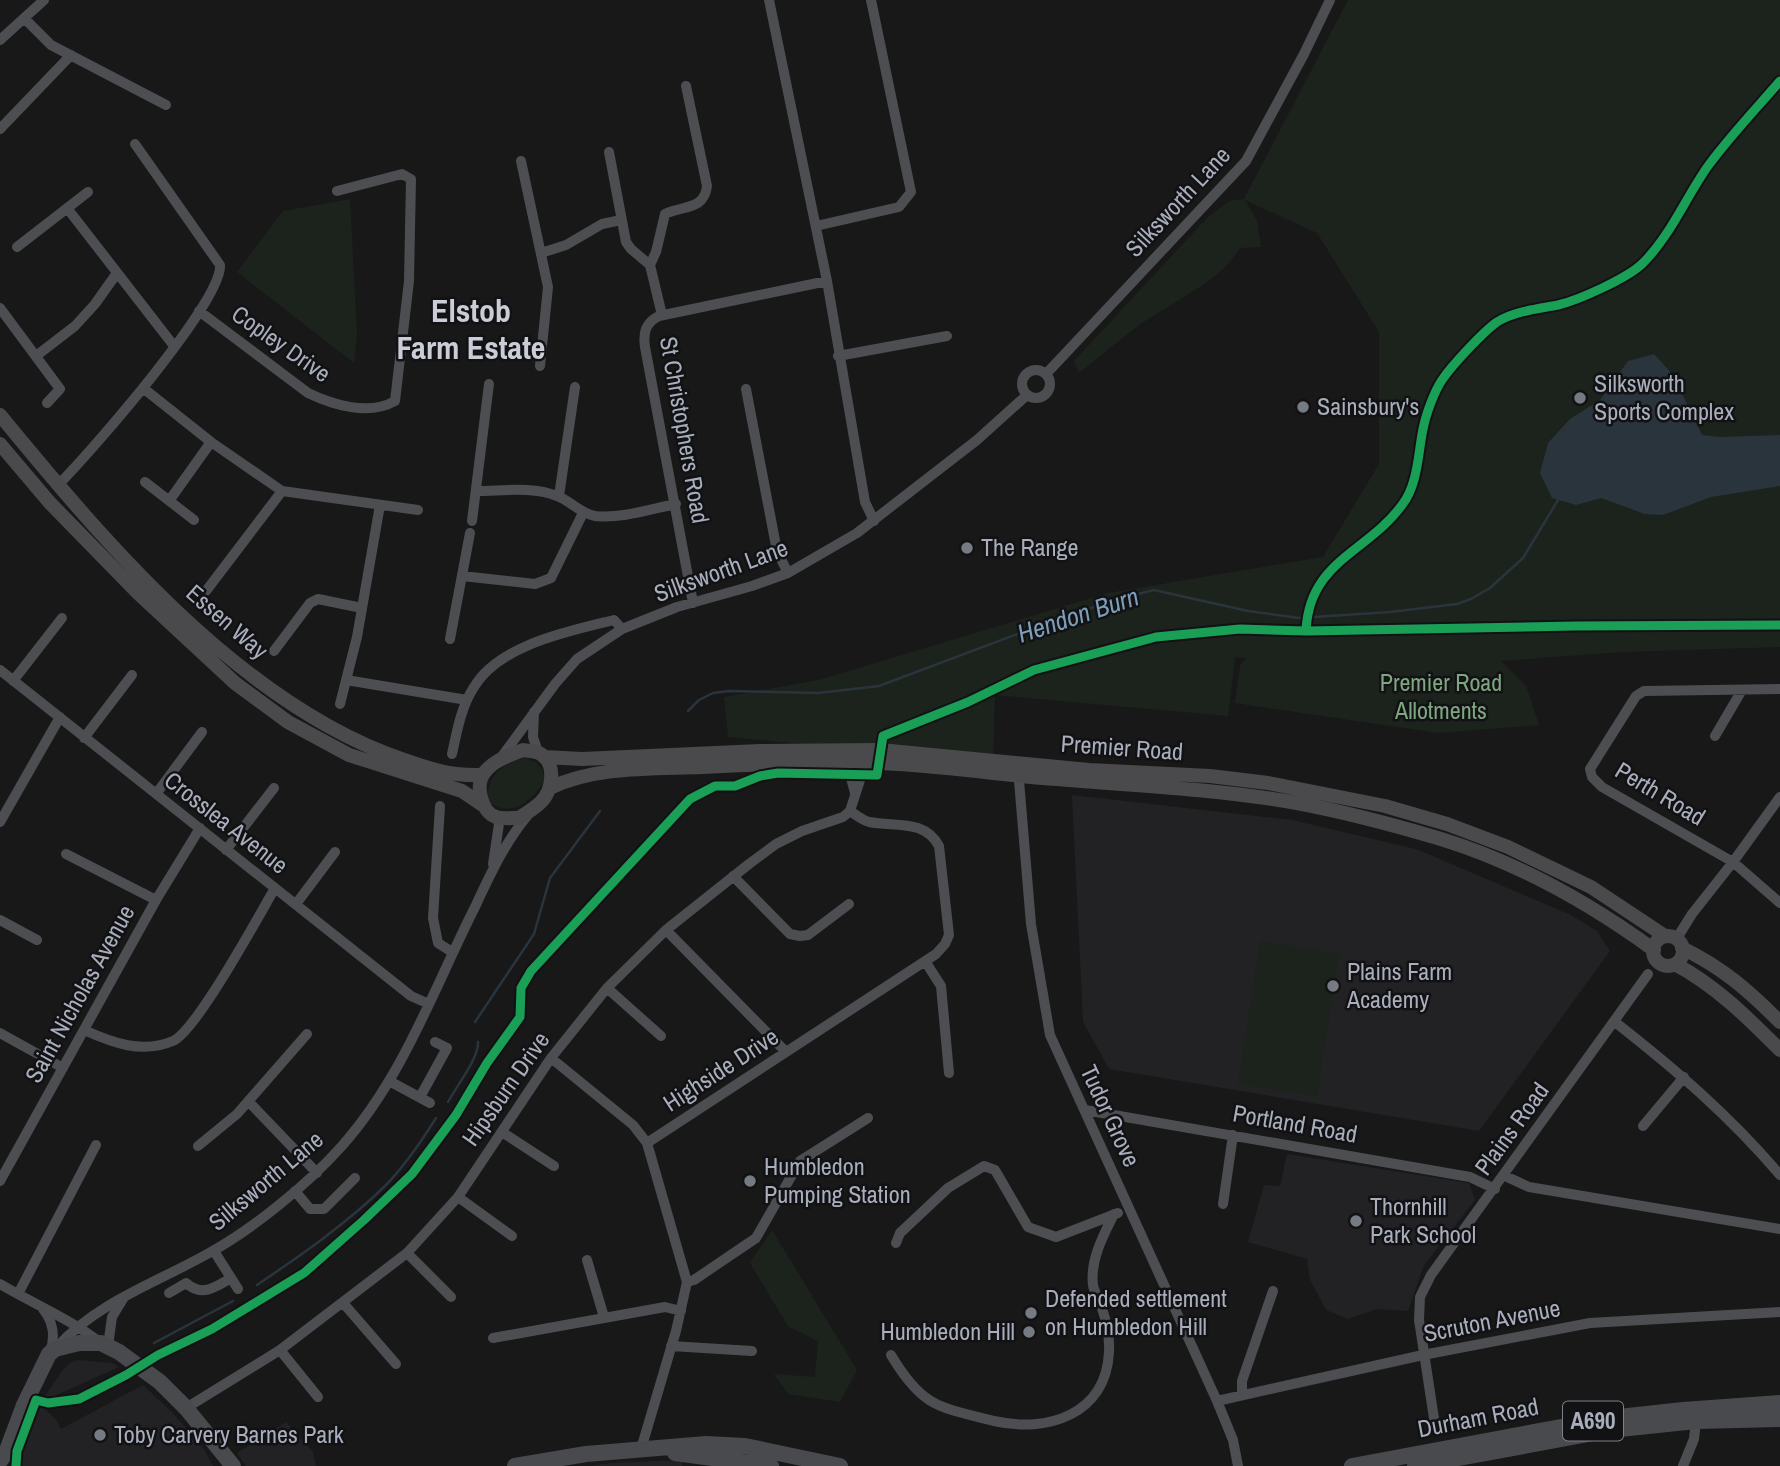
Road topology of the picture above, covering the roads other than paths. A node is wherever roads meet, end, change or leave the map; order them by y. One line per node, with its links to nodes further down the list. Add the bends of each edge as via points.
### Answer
1 (44, 0): 5 (street)
2 (769, 0): 18 (street)
3 (871, 0): 18 (street, via 911,192 899,207)
4 (1330, 0): 32 (street, Silksworth Lane, via 1246,161)
5 (24, 18): 6 (street); 7 (street, via 51,45)
6 (0, 40)
7 (71, 55): 9 (street); 10 (street)
8 (686, 86): 21 (street, via 706,194 694,206 665,215)
9 (166, 105)
10 (0, 129)
11 (135, 144): 25 (street, via 220,265 213,291)
12 (610, 152): 17 (street)
13 (521, 161): 20 (street)
14 (337, 191): 25 (street, Copley Drive, via 402,174 411,179 408,281 395,401 382,408 345,406 308,393)
15 (88, 192): 16 (street)
16 (67, 208): 19 (street); 22 (street)
17 (621, 220): 20 (street, via 602,224 566,245); 21 (street, via 626,242)
18 (817, 226): 23 (street)
19 (17, 247)
20 (541, 253): 31 (street, via 548,287)
21 (650, 265): 26 (street)
22 (117, 272): 28 (street); 29 (street, via 75,326)
23 (827, 281): 26 (street, St Christophers Road); 30 (street)
24 (0, 308): 29 (street)
25 (199, 311): 28 (street)
26 (662, 315): 48 (street, St Christophers Road, via 647,325 644,340)
27 (947, 336): 30 (street)
28 (174, 346): 35 (street)
29 (36, 356): 38 (street, via 60,389)
30 (838, 356): 53 (street, via 865,502)
31 (540, 366)
32 (1046, 374): 37 (street, Silksworth Lane, via 1050,382 1046,394 1039,398); 37 (street, Silksworth Lane, via 1038,370 1026,374 1022,387)
33 (489, 384): 45 (street)
34 (575, 387): 46 (street)
35 (143, 388): 40 (street); 43 (street)
36 (746, 389): 54 (street, via 778,551)
37 (1027, 395): 53 (street, Silksworth Lane)
38 (47, 402)
39 (0, 415): 43 (main road, Essen Way)
40 (211, 442): 44 (street); 47 (street)
41 (0, 444): 91 (main road, Essen Way, via 128,583 235,683 288,722 349,755 461,791)
42 (145, 482): 47 (street)
43 (59, 484): 82 (main road, Essen Way, via 184,617 293,704 347,737 389,755 457,776)
44 (282, 491): 49 (street); 56 (street)
45 (476, 491): 46 (street, via 535,491); 55 (street)
46 (559, 496): 51 (street)
47 (169, 501): 52 (street)
48 (676, 504): 51 (street, via 632,513); 57 (street, St Christophers Road)
49 (380, 505): 50 (street); 58 (street)
50 (418, 510)
51 (583, 513): 55 (street, via 551,578 535,584)
52 (194, 520)
53 (874, 521): 54 (street, Silksworth Lane)
54 (788, 573): 57 (street, Silksworth Lane)
55 (462, 576): 61 (street)
56 (206, 591)
57 (693, 603): 60 (street, Silksworth Lane)
58 (362, 608): 62 (street, via 318,599); 65 (street)
59 (62, 618): 66 (street)
60 (622, 629): 69 (street, via 614,620 562,632 499,660); 71 (street, Silksworth Lane, via 577,659)
61 (450, 639)
62 (274, 650)
63 (0, 670): 66 (street, Crosslea Avenue)
64 (132, 676): 75 (street)
65 (346, 680): 69 (street); 70 (street)
66 (13, 681): 72 (street, Crosslea Avenue)
67 (1780, 689): 68 (street, Perth Road)
68 (1742, 691): 74 (street); 100 (street, Perth Road, via 1644,691 1636,696 1590,769 1602,787)
69 (467, 700): 76 (street)
70 (340, 704)
71 (534, 712): 77 (street, via 533,737); 78 (street, Silksworth Lane)
72 (60, 717): 75 (street, Crosslea Avenue); 89 (street)
73 (202, 732): 86 (street)
74 (1716, 736)
75 (84, 738): 86 (street, Crosslea Avenue)
76 (452, 754)
77 (541, 754): 78 (main road, Premier Road, via 523,750); 81 (main road, Premier Road, via 582,759 880,750); 84 (main road, via 550,767)
78 (500, 758): 82 (main road)
79 (842, 764): 80 (main road, Premier Road); 84 (main road, Premier Road, via 644,769 584,775); 85 (street)
80 (870, 764): 81 (main road, Premier Road); 85 (street)
81 (1018, 770): 111 (main road, Premier Road, via 1268,782 1385,806 1508,847 1591,887); 112 (main road, Premier Road, via 1227,793 1378,821 1494,858 1556,886); 134 (street, Tudor Grove, via 1031,924 1050,1035)
82 (482, 775): 91 (main road)
83 (274, 788): 97 (street)
84 (550, 788): 92 (main road, Premier Road)
85 (855, 793): 93 (street)
86 (156, 794): 96 (street, Crosslea Avenue)
87 (0, 797): 89 (street)
88 (1780, 797): 100 (street)
89 (11, 803): 95 (street)
90 (440, 806): 113 (street, via 433,918 438,943)
91 (484, 806): 94 (main road)
92 (533, 809): 94 (main road, via 519,818); 101 (street, Silksworth Lane, via 514,831)
93 (850, 811): 102 (street, Hipsburn Drive, via 776,844); 114 (street, Highside Drive, via 866,821 922,828 934,836 939,846 948,935 945,944)
94 (500, 817): 101 (street, Silksworth Lane)
95 (0, 822)
96 (200, 828): 97 (street, Crosslea Avenue); 104 (street, Saint Nicholas Avenue)
97 (226, 850): 103 (street, Crosslea Avenue)
98 (335, 852): 106 (street)
99 (66, 854): 104 (street)
100 (1733, 862): 105 (street); 111 (street)
101 (493, 870): 113 (street, Silksworth Lane)
102 (733, 876): 107 (street, via 790,934 808,935); 109 (street, Hipsburn Drive)
103 (275, 888): 106 (street, Crosslea Avenue); 121 (street, via 195,1020 174,1040 142,1048 112,1043)
104 (156, 900): 121 (street, Saint Nicholas Avenue)
105 (1780, 903)
106 (296, 904): 118 (street, Crosslea Avenue, via 411,996)
107 (849, 904)
108 (0, 920): 110 (street)
109 (666, 930): 117 (street, Hipsburn Drive); 127 (street)
110 (37, 940)
111 (1675, 941): 112 (main road); 115 (main road, via 1680,958); 120 (main road, Premier Road, via 1746,989)
112 (1654, 950): 115 (main road, Premier Road, via 1659,964)
113 (452, 952): 118 (street, Silksworth Lane)
114 (925, 961): 127 (street, Highside Drive); 130 (street, via 941,986)
115 (1675, 964): 126 (main road, via 1728,1000)
116 (1648, 974): 119 (street, Plains Road)
117 (607, 988): 124 (street); 128 (street, Hipsburn Drive)
118 (429, 1004): 132 (street, Silksworth Lane)
119 (1615, 1022): 131 (street); 145 (street, Plains Road)
120 (1780, 1022)
121 (84, 1030): 129 (street, Saint Nicholas Avenue)
122 (0, 1033): 129 (street)
123 (307, 1034): 133 (street)
124 (661, 1036)
125 (435, 1042): 132 (street, via 447,1048 425,1100)
126 (1780, 1050)
127 (786, 1052): 139 (street, Highside Drive)
128 (551, 1058): 137 (street, Hipsburn Drive); 139 (street, Highside Drive, via 633,1125)
129 (63, 1068): 147 (street, Saint Nicholas Avenue)
130 (949, 1073)
131 (1684, 1076): 136 (street); 144 (street)
132 (391, 1082): 143 (street, Silksworth Lane)
133 (248, 1101): 141 (street); 143 (street)
134 (1085, 1110): 138 (street, Portland Road); 152 (street, Tudor Grove)
135 (868, 1118): 161 (street, via 800,1161 756,1238)
136 (1643, 1126)
137 (502, 1132): 142 (street); 150 (street, Hipsburn Drive)
138 (1234, 1135): 148 (street, Portland Road, via 1470,1177); 151 (street)
139 (648, 1143): 161 (street)
140 (96, 1144): 166 (street)
141 (198, 1146)
142 (554, 1167)
143 (317, 1173): 149 (street, Silksworth Lane)
144 (1780, 1175)
145 (1505, 1176): 148 (street, Plains Road); 154 (street, via 1529,1187)
146 (355, 1178): 149 (street, via 324,1209 310,1209)
147 (0, 1181)
148 (1495, 1189): 182 (street, Plains Road, via 1431,1275 1420,1297)
149 (295, 1191): 157 (street, Silksworth Lane)
150 (458, 1197): 155 (street); 158 (street, Hipsburn Drive)
151 (1223, 1204)
152 (1129, 1209): 153 (street); 186 (street, Tudor Grove)
153 (1114, 1214): 156 (street, via 1055,1237 1028,1227 995,1170 984,1166 948,1188 900,1233); 181 (street, via 1098,1246 1094,1268 1093,1286 1107,1328 1105,1374 1097,1393 1068,1418 1003,1423 944,1408 921,1396)
154 (1780, 1229)
155 (512, 1236)
156 (896, 1243)
157 (214, 1251): 160 (street); 168 (street, Silksworth Lane)
158 (407, 1253): 167 (street); 169 (street, Hipsburn Drive)
159 (586, 1260): 173 (street)
160 (231, 1279): 163 (street); 165 (street, via 211,1290 200,1292 186,1283)
161 (687, 1282): 171 (street)
162 (0, 1284): 166 (street)
163 (238, 1289)
164 (1273, 1291): 184 (street, via 1242,1381)
165 (169, 1293)
166 (18, 1294): 170 (street)
167 (451, 1297)
168 (123, 1298): 174 (street, Silksworth Lane); 176 (street)
169 (344, 1304): 178 (street, Hipsburn Drive); 183 (street)
170 (43, 1309): 174 (street); 180 (street, via 52,1325)
171 (681, 1311): 173 (street, via 665,1307); 177 (street)
172 (1780, 1312): 182 (street, Scruton Avenue, via 1590,1323)
173 (604, 1317): 175 (street)
174 (78, 1326): 176 (street); 180 (street, Silksworth Lane)
175 (493, 1338)
176 (104, 1344): 180 (highway, via 79,1343); 188 (highway, via 150,1374)
177 (671, 1346): 179 (street); 192 (street)
178 (280, 1350): 185 (street); 188 (street, Hipsburn Drive)
179 (752, 1351)
180 (52, 1352): 193 (highway, via 24,1405)
181 (891, 1355)
182 (1423, 1355): 184 (street, Scruton Avenue); 191 (street, Plains Road)
183 (396, 1364)
184 (1242, 1395): 186 (street, Scruton Avenue)
185 (318, 1397)
186 (1217, 1401): 198 (street, Tudor Grove)
187 (1780, 1404): 199 (highway, Durham Road / A690, via 1609,1418)
188 (186, 1408): 194 (highway)
189 (1780, 1419): 190 (highway, Durham Road / A690)
190 (1696, 1421): 200 (highway, Durham Road / A690, via 1572,1436); 201 (street)
191 (1435, 1425)
192 (641, 1449): 195 (highway); 196 (highway); 197 (highway, via 688,1444 744,1446)
193 (5, 1460)
194 (226, 1465)
195 (515, 1466)
196 (771, 1466)
197 (840, 1466)
198 (1238, 1466)
199 (1352, 1466)
200 (1415, 1466)
201 (1683, 1466)

